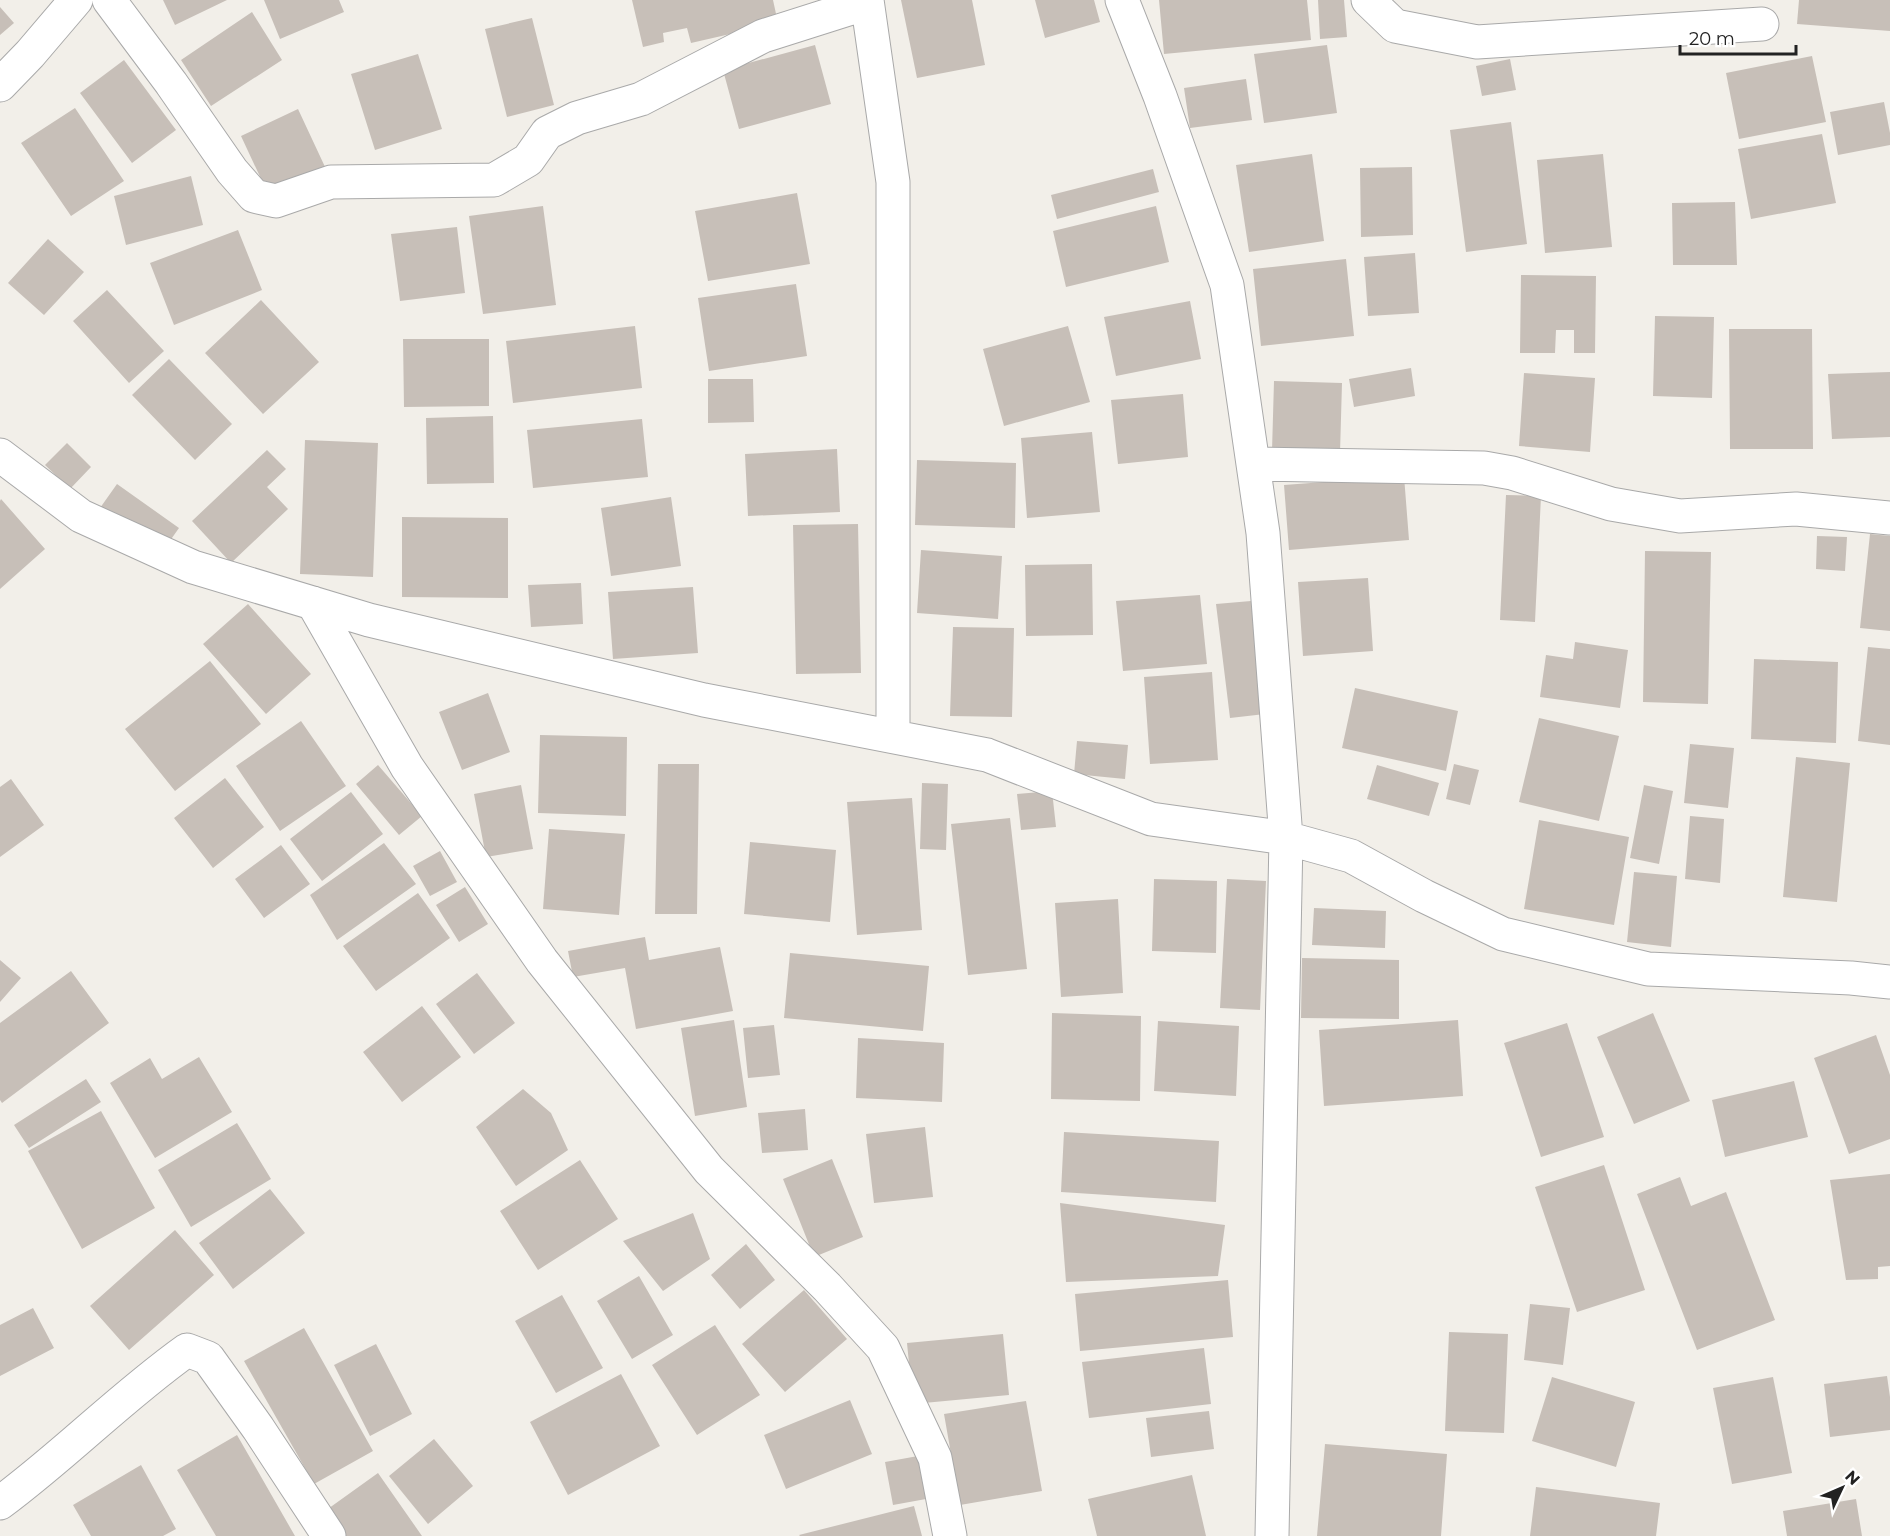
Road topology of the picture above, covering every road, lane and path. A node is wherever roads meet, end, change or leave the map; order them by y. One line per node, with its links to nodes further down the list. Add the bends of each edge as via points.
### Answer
1 (76, 0): 7 (street)
2 (109, 0): 5 (street, via 231,171 254,196 276,201 331,182 494,180 528,160 547,133 577,118 641,99 763,36)
3 (1122, 0): 9 (street, via 1227,285)
4 (1368, 0): 6 (street, via 1395,26 1477,42)
5 (867, 1): 12 (street, via 893,182)
6 (1762, 24)
7 (0, 85)
8 (0, 454): 11 (street, via 81,516 193,567)
9 (1253, 464): 10 (street, via 1484,468 1611,504 1680,516 1796,509); 13 (street, via 1263,533)
10 (1890, 518)
11 (313, 603): 12 (street, via 369,620 704,700); 17 (street, via 407,767 542,961 709,1170 883,1348 935,1458)
12 (893, 736): 13 (street, via 987,755 1151,819)
13 (1286, 838): 14 (street, via 1351,856 1503,934 1648,969); 18 (street)
14 (1890, 982)
15 (0, 1503): 16 (street, via 187,1350 208,1358)
16 (329, 1536)
17 (950, 1536)
18 (1272, 1536)

